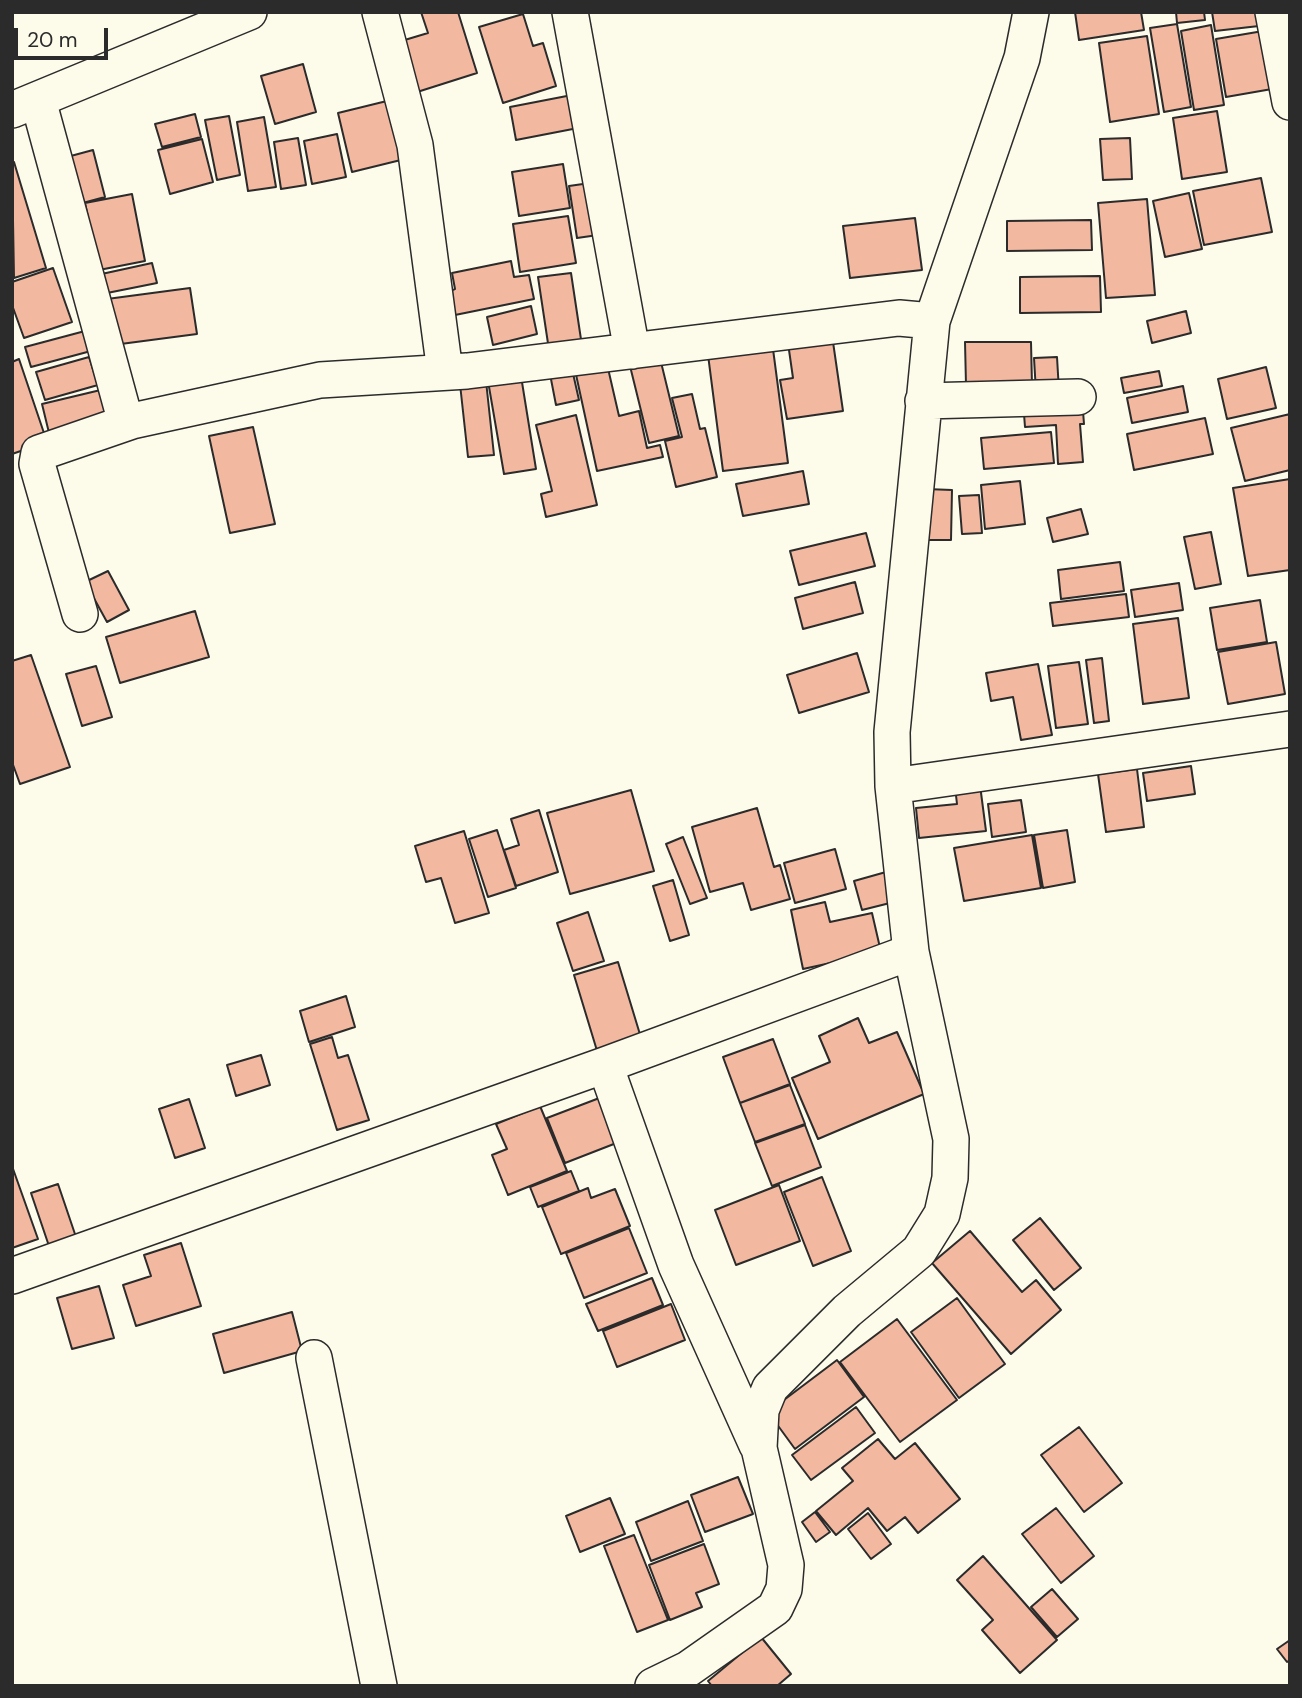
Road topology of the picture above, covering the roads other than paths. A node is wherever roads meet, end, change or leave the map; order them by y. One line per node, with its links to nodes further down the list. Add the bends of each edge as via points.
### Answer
1 (249, 12): 7 (street)
2 (380, 12): 10 (street, via 415,145)
3 (570, 12): 9 (street)
4 (1031, 12): 8 (street, via 1022,58)
5 (1273, 12): 6 (street)
6 (1290, 102)
7 (25, 105): 13 (street)
8 (932, 321): 9 (street, via 899,318); 12 (street)
9 (632, 351): 10 (street)
10 (445, 373): 13 (street, via 320,380)
11 (1078, 397): 12 (street)
12 (923, 401): 16 (street, via 892,732)
13 (126, 424): 14 (street, via 44,449 37,457)
14 (80, 614)
15 (1290, 729): 16 (street)
16 (894, 786): 17 (street)
17 (911, 952): 18 (street); 21 (street, via 951,1139 950,1178 942,1214 919,1251 847,1311 770,1388 761,1410)
18 (605, 1065): 19 (street); 21 (street, via 676,1265)
19 (12, 1276)
20 (314, 1358): 23 (street)
21 (758, 1448): 22 (street, via 786,1565 784,1589 775,1608)
22 (694, 1678): 24 (street)
23 (379, 1686)
24 (653, 1686)

